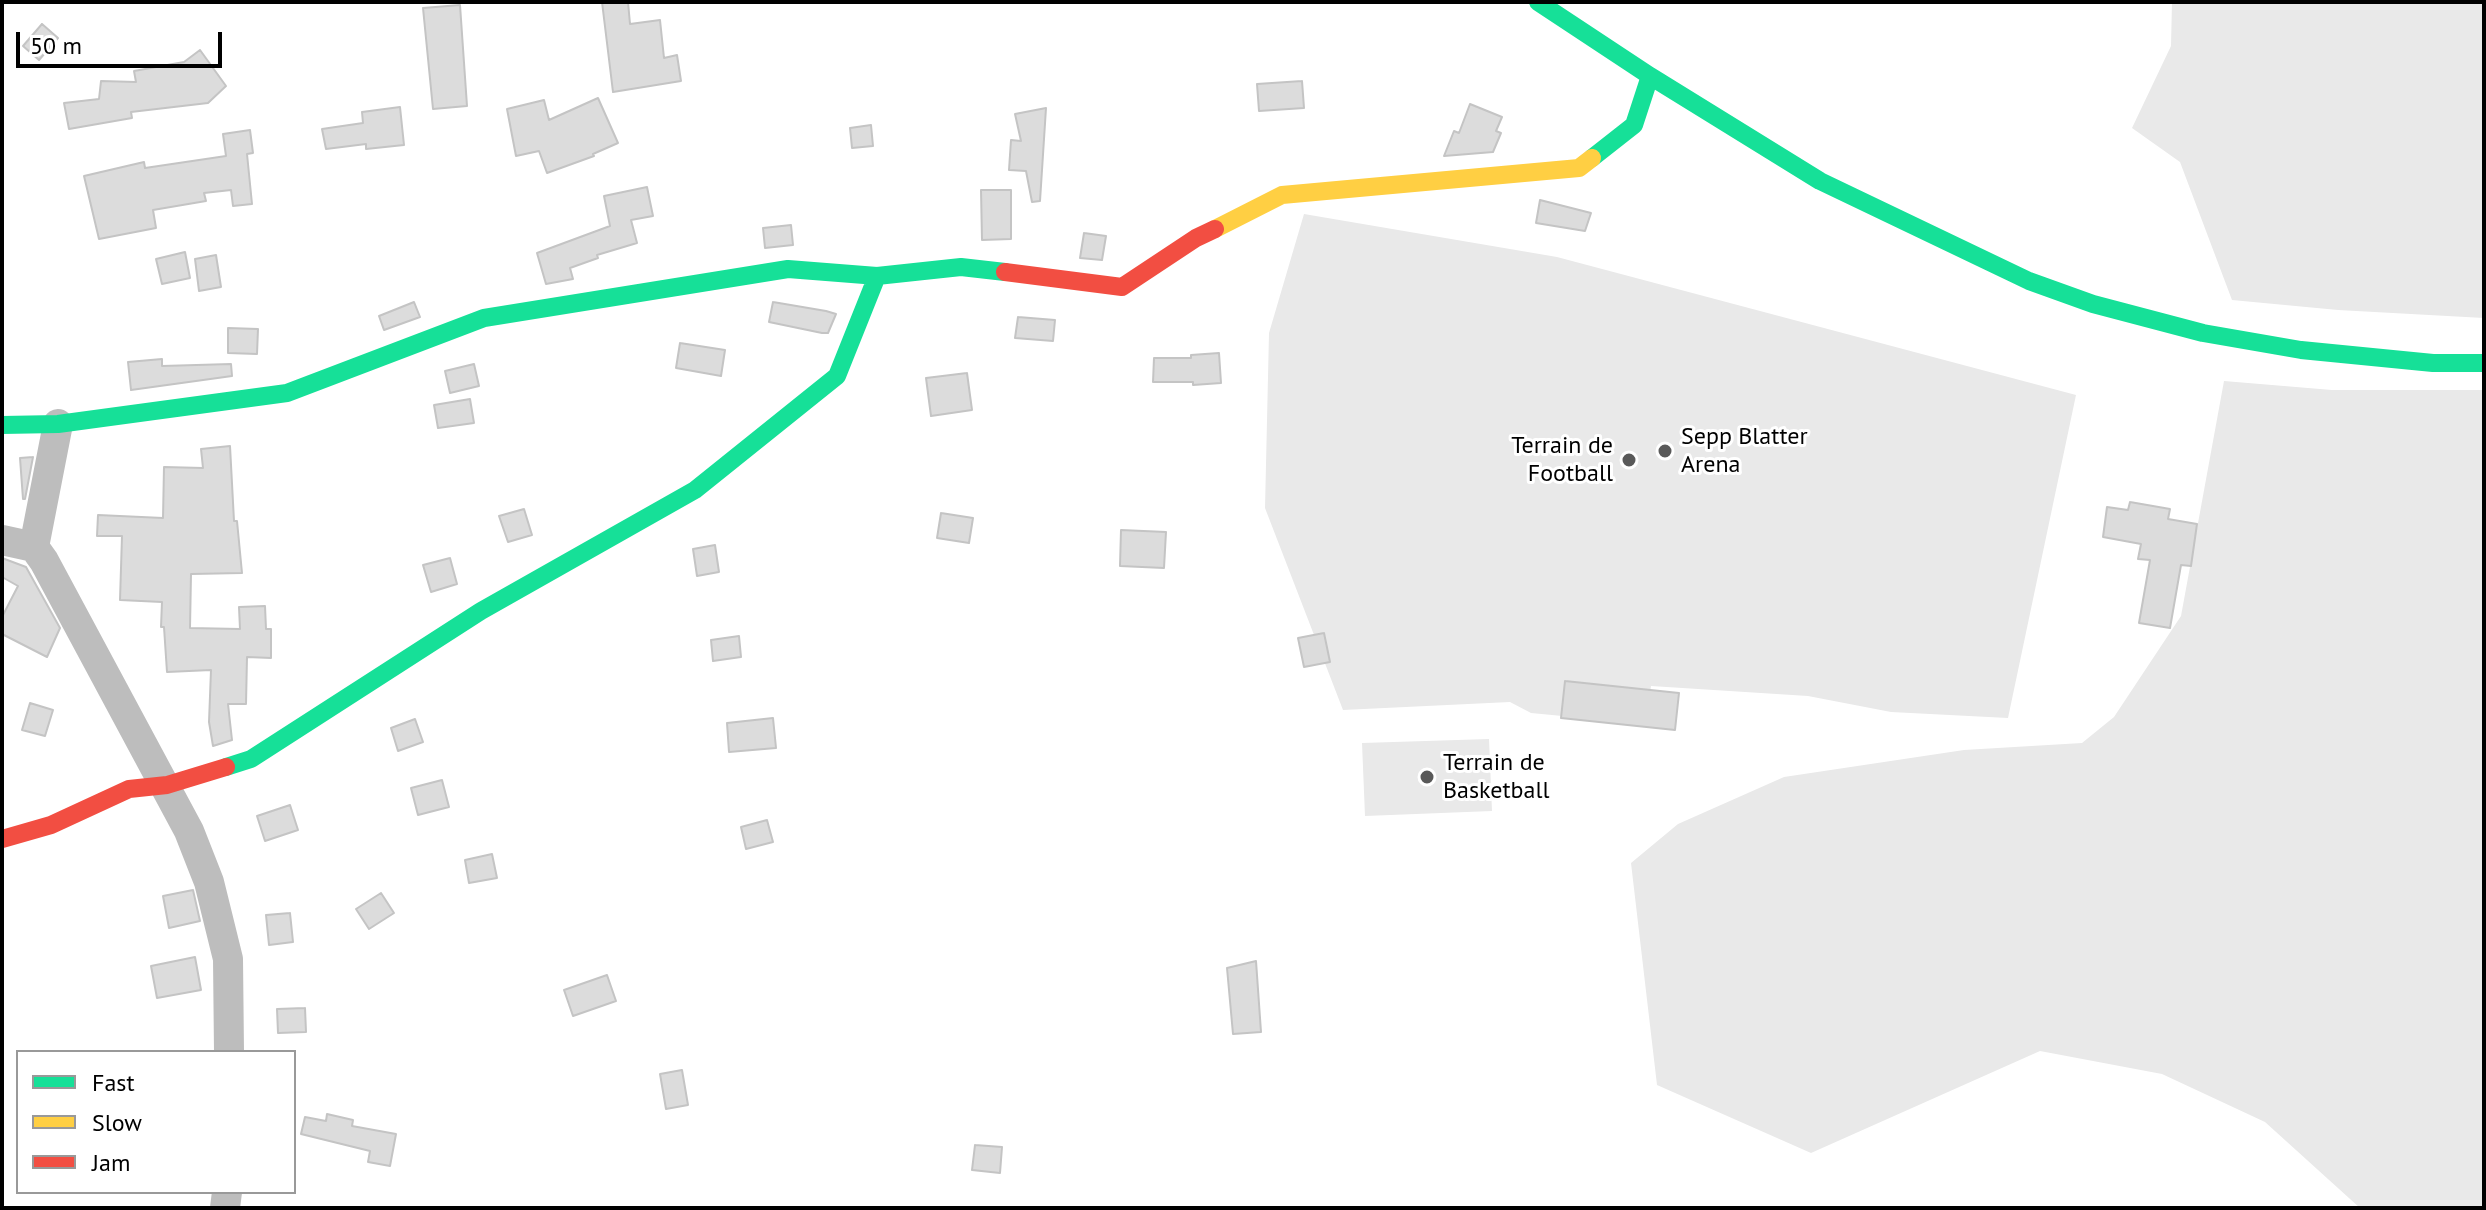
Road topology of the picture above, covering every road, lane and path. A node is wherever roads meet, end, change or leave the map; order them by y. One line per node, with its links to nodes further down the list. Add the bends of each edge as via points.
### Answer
1 (1538, 2): 2 (street)
2 (1650, 76): 3 (street, via 1634,125 1579,168 1282,195 1196,238 1122,287 961,267); 4 (street, via 1820,181 2029,281 2093,304 2203,333 2301,350)
3 (877, 276): 5 (street, via 788,269 484,318 287,393); 9 (street, via 837,376 695,490 481,611 251,759)
4 (2484, 363)
5 (58, 424): 6 (street); 8 (street)
6 (2, 425)
7 (2, 540): 8 (street)
8 (34, 547): 9 (street)
9 (167, 785): 10 (street, via 129,789 51,825); 11 (street, via 209,882 228,959)
10 (2, 839)
11 (229, 1050)

